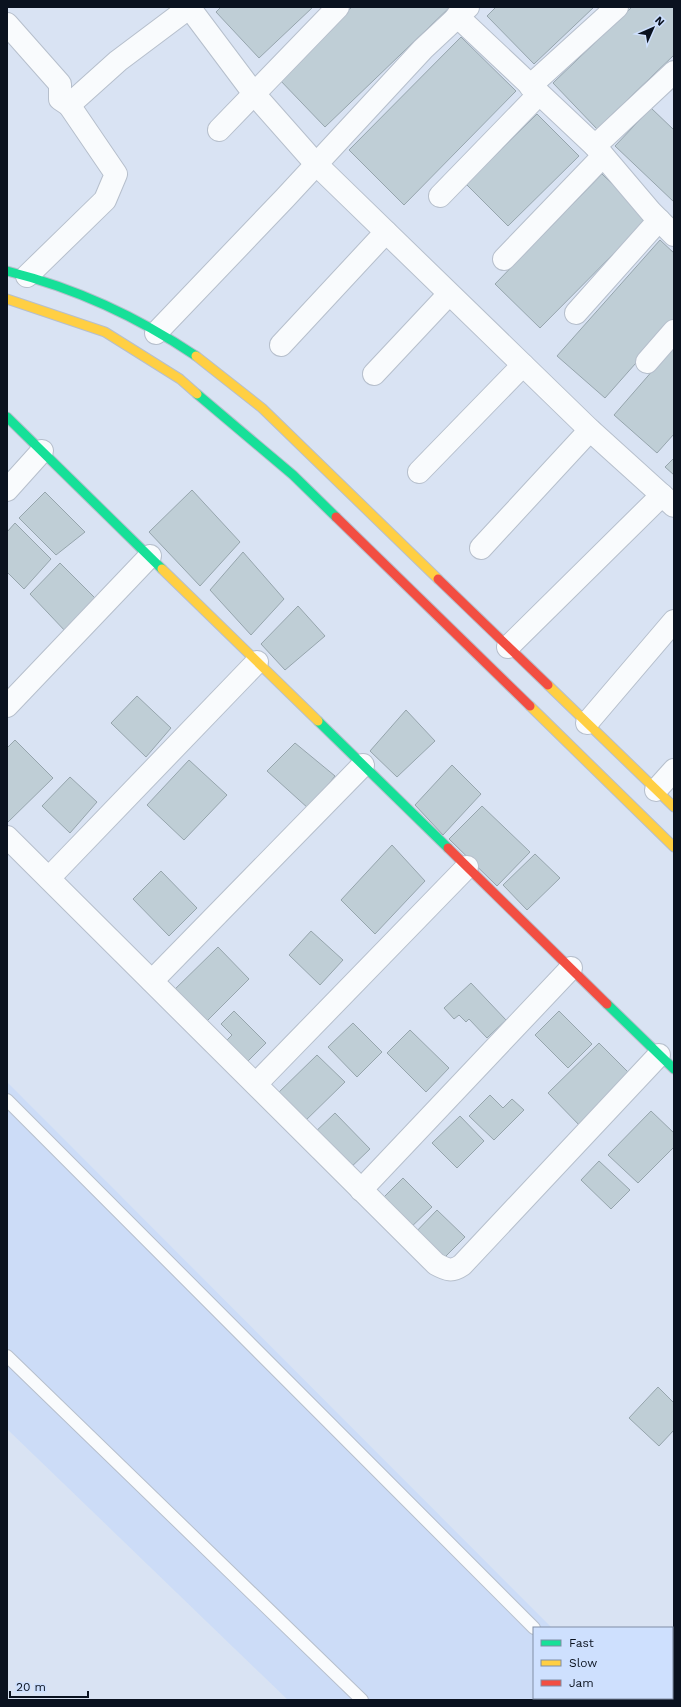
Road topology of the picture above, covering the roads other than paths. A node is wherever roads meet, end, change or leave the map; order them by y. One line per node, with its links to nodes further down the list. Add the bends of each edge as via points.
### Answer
1 (189, 7): 8 (street); 9 (street, via 118,61)
2 (338, 7): 8 (street)
3 (617, 7): 7 (street)
4 (463, 12): 7 (street); 12 (street, via 423,49)
5 (7, 24): 9 (street, via 60,84 60,99)
6 (674, 72): 11 (street)
7 (534, 90): 11 (street); 13 (street)
8 (255, 95): 10 (street); 12 (street)
9 (69, 105): 18 (street, via 116,174 105,200)
10 (218, 130)
11 (599, 151): 14 (street); 17 (street)
12 (316, 164): 15 (street); 23 (street)
13 (440, 196)
14 (659, 220): 16 (street); 21 (street)
15 (386, 232): 19 (street); 24 (street)
16 (674, 235)
17 (504, 259)
18 (17, 273): 23 (street, via 115,308)
19 (449, 294): 26 (street); 27 (street)
20 (7, 299): 46 (street, via 106,332 180,379 293,475)
21 (576, 313)
22 (674, 331): 25 (street)
23 (156, 332): 37 (street, via 196,357 262,408)
24 (281, 344)
25 (647, 362)
26 (523, 365): 29 (street); 31 (street)
27 (374, 374)
28 (7, 416): 30 (street)
29 (590, 430): 33 (street); 34 (street)
30 (42, 451): 32 (street); 35 (street)
31 (419, 472)
32 (7, 490)
33 (668, 501): 37 (street)
34 (481, 548)
35 (150, 556): 38 (street); 39 (street)
36 (674, 620): 40 (street)
37 (508, 646): 40 (street)
38 (257, 662): 41 (street); 48 (street)
39 (7, 706)
40 (587, 723): 43 (street)
41 (363, 765): 47 (street); 50 (street)
42 (674, 770): 43 (street)
43 (656, 790): 44 (street)
44 (674, 807)
45 (7, 836): 48 (street)
46 (674, 847)
47 (467, 867): 49 (street); 52 (street)
48 (49, 878): 50 (street)
49 (571, 968): 51 (street); 54 (street)
50 (152, 981): 52 (street)
51 (667, 1062): 54 (street, via 455,1270 446,1270 436,1264)
52 (256, 1084): 54 (street)
53 (7, 1100): 56 (lane)
54 (362, 1190)
55 (7, 1356): 57 (lane)
56 (533, 1627)
57 (362, 1700)

